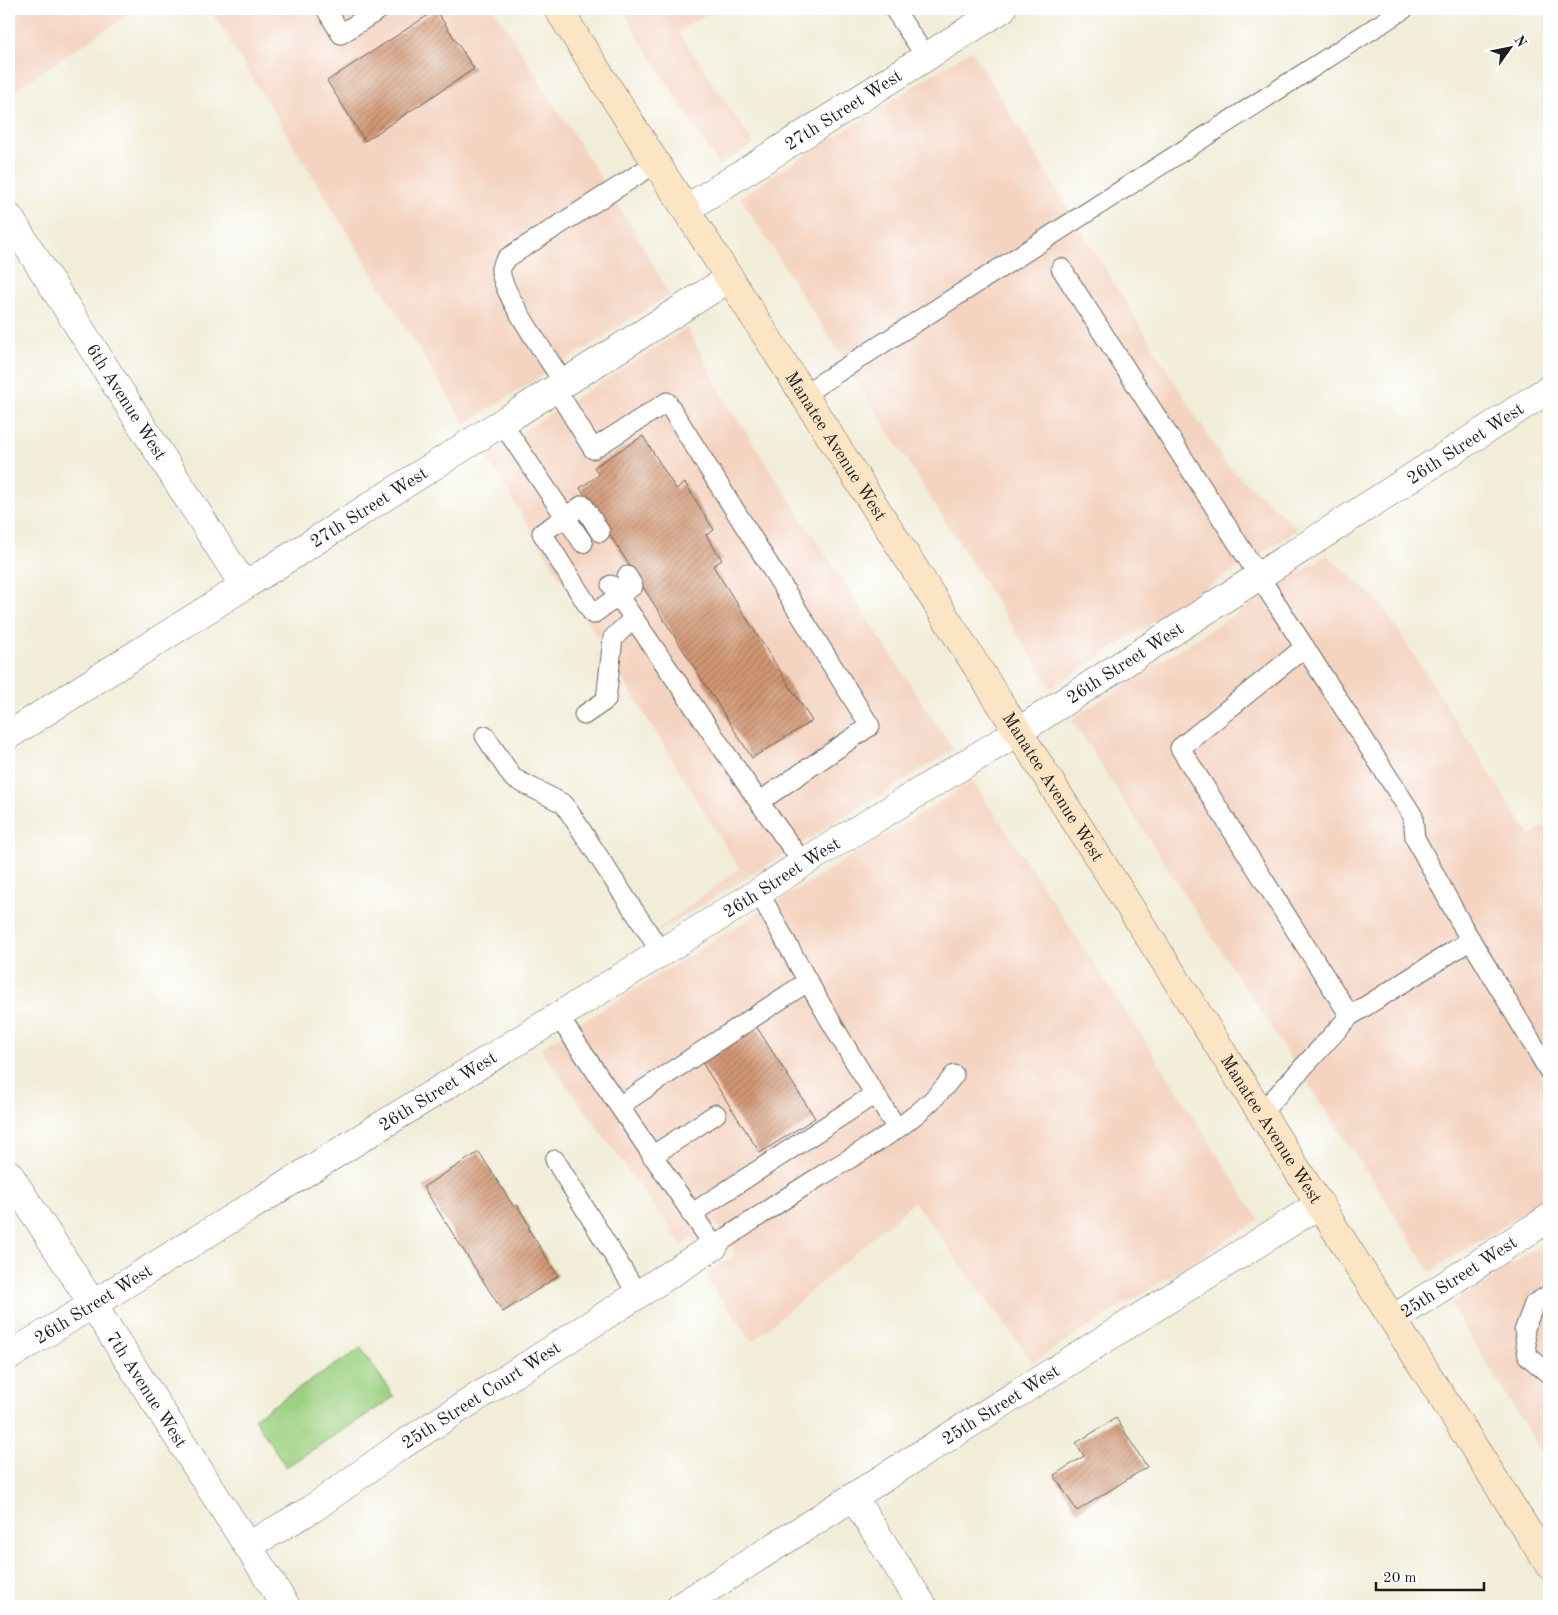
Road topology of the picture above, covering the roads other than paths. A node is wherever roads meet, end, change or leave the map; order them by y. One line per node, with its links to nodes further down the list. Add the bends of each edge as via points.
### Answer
1 (326, 9): 2 (lane, via 341,34)
2 (380, 9)
3 (558, 9): 8 (main road, Manatee Avenue West)
4 (894, 9): 7 (lane)
5 (1002, 9): 7 (street, 27th Street West)
6 (1404, 9): 15 (lane)
7 (926, 57): 9 (street, 27th Street West)
8 (656, 163): 9 (main road, Manatee Avenue West); 13 (lane, via 507,258 501,269 510,297)
9 (686, 209): 12 (main road, Manatee Avenue West)
10 (9, 216): 21 (street, 6th Avenue West)
11 (1061, 268): 20 (lane)
12 (730, 278): 13 (street, 27th Street West); 15 (main road, Manatee Avenue West)
13 (560, 386): 16 (street, 27th Street West); 28 (lane, via 593,448 667,402 870,726)
14 (1549, 388): 20 (street, 26th Street West)
15 (804, 394): 25 (main road, Manatee Avenue West)
16 (502, 423): 17 (lane); 21 (street, 27th Street West)
17 (566, 516): 18 (lane, via 583,505); 19 (lane); 22 (lane, via 542,533 593,614 619,585)
18 (600, 532)
19 (583, 543)
20 (1259, 576): 23 (lane); 25 (street, 26th Street West)
21 (244, 586): 26 (street, 27th Street West)
22 (634, 618): 24 (lane, via 613,638 606,700); 28 (lane)
23 (1305, 647): 31 (lane, via 1413,816 1415,838); 35 (lane, via 1180,748)
24 (584, 715)
25 (1019, 731): 29 (street, 26th Street West); 40 (main road, Manatee Avenue West)
26 (9, 735)
27 (485, 736): 32 (lane, via 513,778 564,804)
28 (760, 802): 29 (lane)
29 (803, 862): 30 (street, 26th Street West)
30 (759, 892): 32 (street, 26th Street West); 33 (lane)
31 (1470, 940): 35 (lane); 36 (lane)
32 (661, 952): 34 (street, 26th Street West)
33 (807, 982): 38 (lane); 39 (lane)
34 (558, 1016): 39 (lane); 52 (street, 26th Street West)
35 (1350, 1016): 40 (lane)
36 (1549, 1071)
37 (954, 1075): 42 (lane, via 942,1091)
38 (875, 1094): 42 (lane); 47 (lane)
39 (619, 1106): 43 (lane)
40 (1262, 1112): 46 (main road, Manatee Avenue West)
41 (716, 1114): 43 (lane)
42 (898, 1128): 49 (lane)
43 (652, 1156): 47 (lane)
44 (555, 1160): 50 (lane)
45 (9, 1174): 52 (street, 7th Avenue West)
46 (1320, 1204): 53 (main road, Manatee Avenue West); 56 (street, 25th Street West)
47 (691, 1214): 49 (lane)
48 (1549, 1218): 53 (street, 25th Street West)
49 (714, 1246): 50 (street, 25th Street Court West)
50 (638, 1295): 57 (street, 25th Street Court West, via 396,1449 312,1509)
51 (1549, 1295): 55 (lane, via 1534,1304 1524,1330 1528,1356)
52 (92, 1304): 54 (street, 26th Street West); 57 (street, 7th Avenue West)
53 (1393, 1319): 58 (main road, Manatee Avenue West)
54 (9, 1356)
55 (1549, 1374)
56 (853, 1496): 60 (street, 25th Street West); 61 (street)
57 (248, 1546): 59 (street, 7th Avenue West)
58 (1549, 1565)
59 (286, 1606)
60 (681, 1606)
61 (923, 1606)

